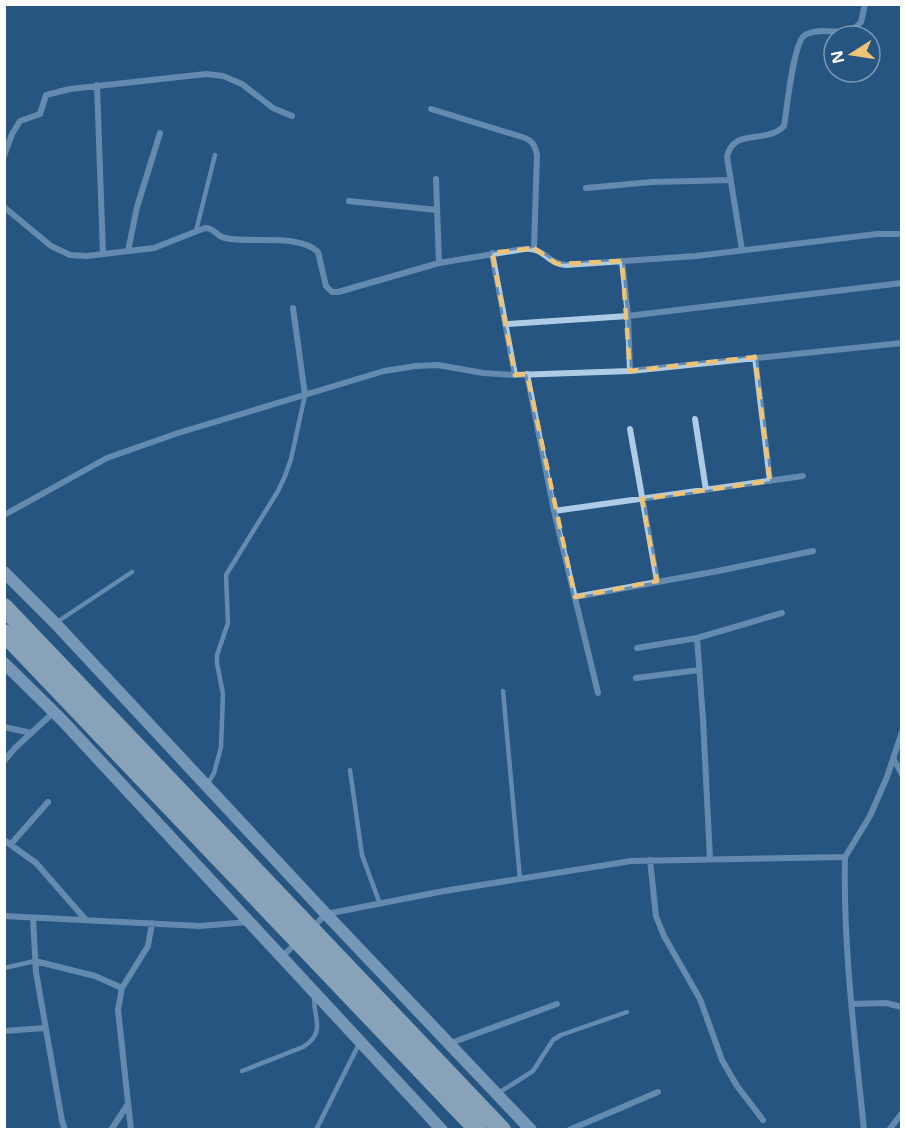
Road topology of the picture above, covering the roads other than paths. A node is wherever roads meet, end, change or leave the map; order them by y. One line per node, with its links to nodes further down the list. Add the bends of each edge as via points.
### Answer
1 (865, 4): 9 (street, via 861,22 852,31 814,32 800,40 784,126 771,135 746,138 729,147)
2 (97, 86): 4 (street, via 206,74 223,76); 7 (street, via 46,95 40,114 16,126); 20 (street)
3 (431, 109): 16 (street, via 522,136 535,146)
4 (292, 116)
5 (160, 133): 18 (street)
6 (215, 155): 14 (lane)
7 (4, 156)
8 (436, 179): 13 (street)
9 (731, 180): 10 (street); 17 (street)
10 (586, 188)
11 (349, 201): 13 (street)
12 (4, 207): 20 (street, via 51,246 70,255)
13 (437, 210): 22 (street)
14 (196, 232): 18 (street, via 154,248); 22 (street, via 211,228 226,238 305,244 318,252 326,286 332,292)
15 (902, 234): 17 (street)
16 (534, 248): 19 (street); 21 (street, via 557,264)
17 (742, 250): 21 (street)
18 (128, 251): 20 (street)
19 (492, 253): 22 (street); 26 (street)
20 (103, 254)
21 (622, 261): 25 (street)
22 (439, 263)
23 (902, 283): 25 (street)
24 (292, 308): 32 (street)
25 (628, 316): 26 (street); 29 (street)
26 (507, 324): 31 (street)
27 (902, 343): 28 (street)
28 (755, 357): 29 (street); 36 (street)
29 (630, 371): 30 (street)
30 (527, 374): 31 (street); 39 (street)
31 (515, 375): 32 (street, via 438,364 416,366 384,371)
32 (305, 395): 40 (street, via 108,458); 65 (lane, via 285,476 226,575 228,622 217,655 223,694 221,747)
33 (695, 419): 37 (street)
34 (630, 429): 38 (street)
35 (803, 476): 36 (street)
36 (770, 481): 37 (street)
37 (706, 490): 38 (street)
38 (642, 499): 39 (street); 44 (street)
39 (554, 511): 45 (street)
40 (4, 515)
41 (813, 551): 44 (street)
42 (4, 572): 48 (street)
43 (132, 572): 48 (lane)
44 (657, 581): 45 (street)
45 (575, 597): 56 (street)
46 (4, 607): 68 (highway)
47 (782, 614): 50 (street)
48 (55, 623): 65 (street)
49 (4, 633): 68 (highway)
50 (697, 638): 51 (street); 53 (street)
51 (637, 648)
52 (4, 663): 57 (street)
53 (699, 670): 54 (street); 70 (street)
54 (636, 678)
55 (503, 691): 72 (lane)
56 (598, 693)
57 (54, 712): 60 (street); 78 (street)
58 (4, 727): 60 (street)
59 (902, 732): 61 (street)
60 (31, 734): 62 (street)
61 (893, 758): 64 (street); 69 (street, via 870,816)
62 (4, 761)
63 (350, 770): 73 (lane, via 362,855)
64 (902, 774)
65 (206, 786): 74 (street)
66 (48, 802): 67 (street)
67 (8, 842): 77 (street, via 36,863)
68 (222, 848): 104 (highway, bridge); 105 (highway, bridge)
69 (845, 857): 70 (street); 86 (street)
70 (710, 859): 71 (street)
71 (650, 860): 72 (street); 98 (street, via 656,916 664,936 700,999 722,1060)
72 (520, 879): 73 (street)
73 (380, 905): 74 (street)
74 (326, 914): 80 (street); 92 (street)
75 (4, 916): 76 (street)
76 (33, 918): 77 (street); 81 (street)
77 (86, 920): 79 (street)
78 (251, 922): 79 (street); 80 (street)
79 (152, 924): 83 (street, via 148,946)
80 (282, 957): 84 (street)
81 (35, 961): 82 (lane); 83 (street, via 95,976); 89 (street)
82 (4, 968)
83 (122, 988): 96 (street, via 118,1010)
84 (314, 993): 91 (street); 93 (lane, via 318,1018 311,1042)
85 (557, 1004): 92 (street)
86 (852, 1004): 87 (street); 108 (street)
87 (902, 1007)
88 (627, 1012): 95 (lane, via 553,1040 532,1071)
89 (44, 1028): 90 (street); 99 (street)
90 (4, 1031)
91 (360, 1042): 102 (lane); 103 (street)
92 (448, 1044): 95 (street)
93 (242, 1071)
94 (658, 1092): 107 (street)
95 (497, 1094): 106 (street)
96 (128, 1104): 100 (street); 101 (street)
97 (902, 1113): 109 (street)
98 (763, 1120)
99 (65, 1130)
100 (111, 1130)
101 (131, 1130)
102 (316, 1130)
103 (442, 1130)
104 (478, 1130)
105 (502, 1130)
106 (531, 1130)
107 (569, 1130)
108 (864, 1130)
109 (889, 1130)

